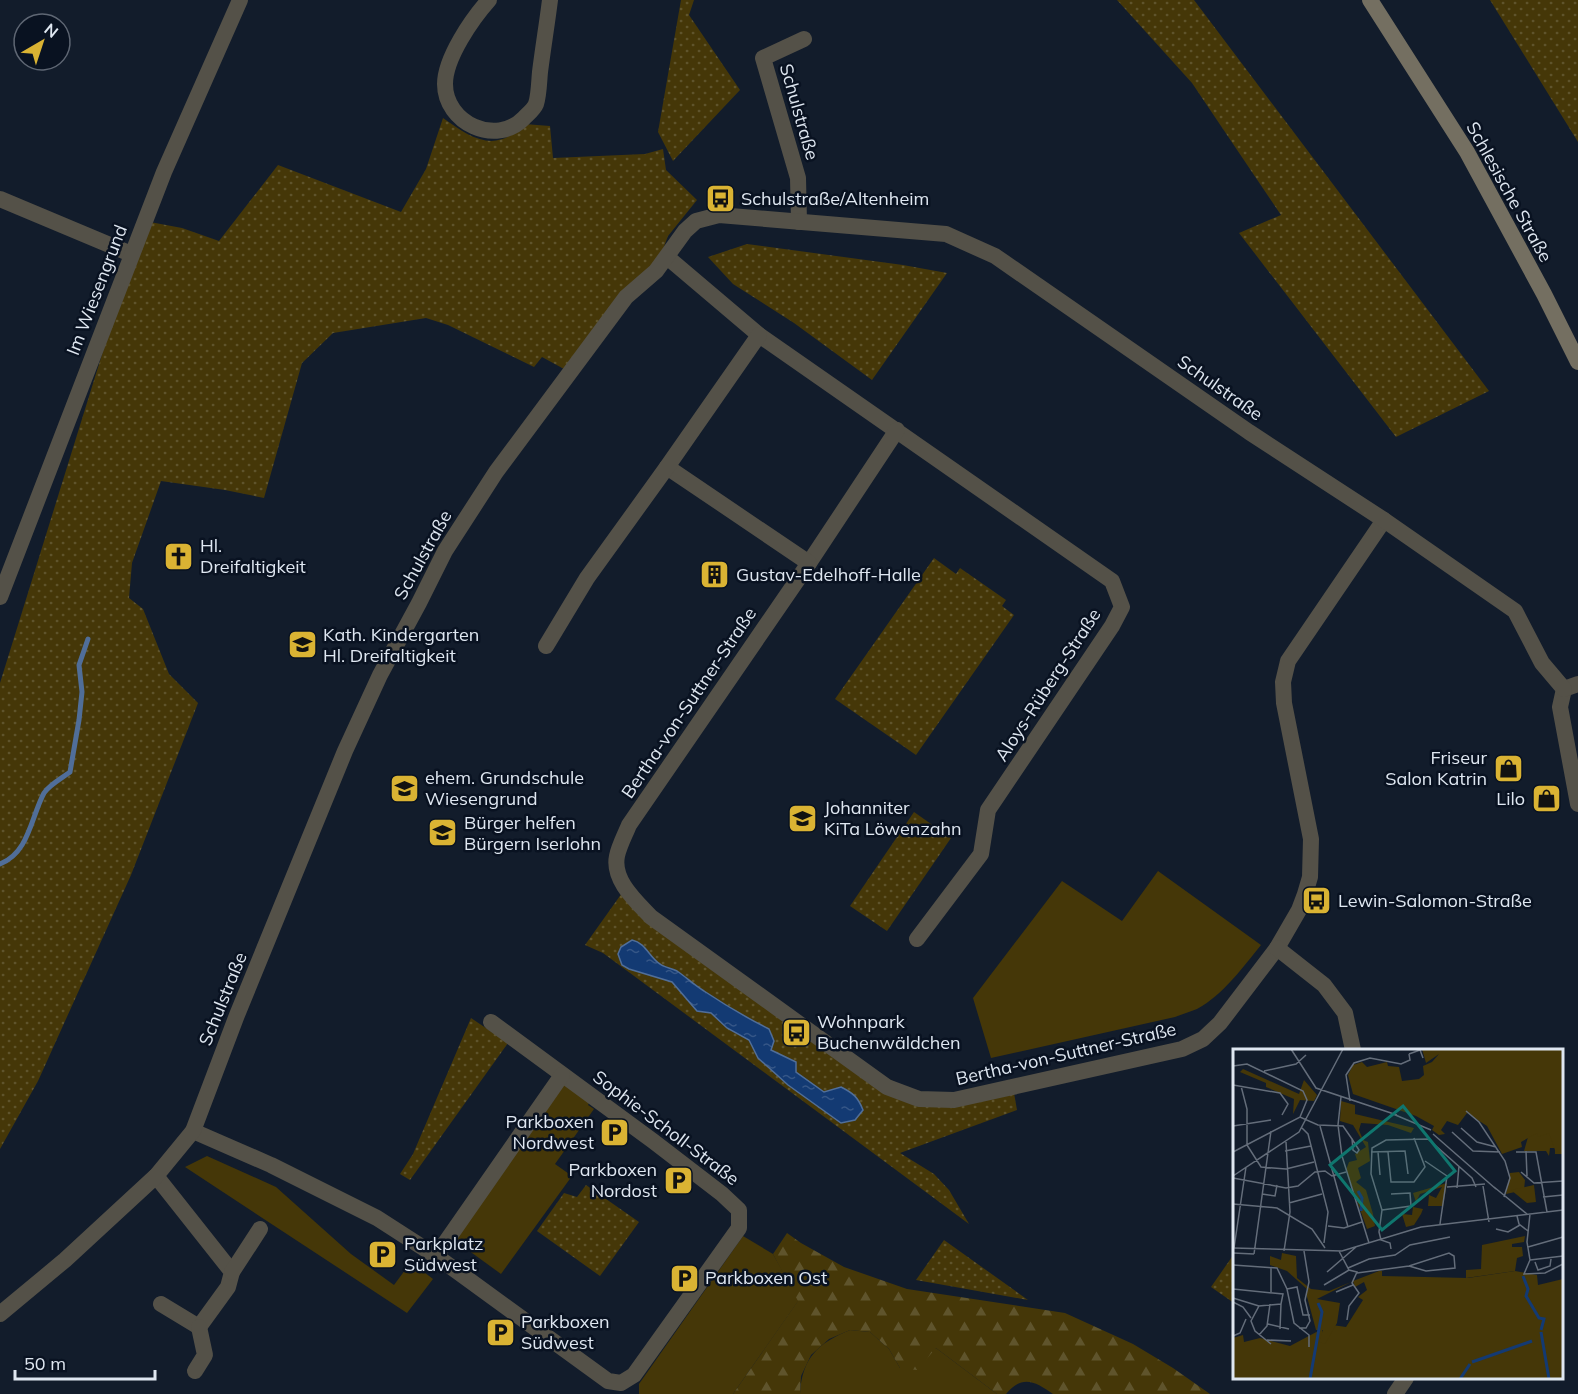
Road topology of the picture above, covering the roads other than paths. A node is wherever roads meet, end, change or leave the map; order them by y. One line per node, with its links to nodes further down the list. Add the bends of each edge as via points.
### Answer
1 (240, 0): 10 (street, Im Wiesengrund)
2 (489, 0): 3 (street, via 456,46 445,82 451,107 464,121 495,131 507,130 536,106)
3 (550, 0)
4 (1363, 0): 7 (main road, Schlesische Straße)
5 (1370, 0): 7 (main road, Schlesische Straße)
6 (804, 39): 9 (street, Schulstraße, via 763,58 798,178)
7 (1398, 46): 13 (main road, Schlesische Straße, via 1467,152)
8 (0, 199): 10 (street)
9 (798, 222): 11 (street, Schulstraße, via 712,215 685,231); 16 (street, Schulstraße, via 946,234 995,256)
10 (131, 254): 18 (street, Im Wiesengrund)
11 (667, 257): 12 (street); 27 (street, Schulstraße, via 626,297 601,329 496,472 445,550 345,752)
12 (759, 334): 14 (street); 15 (street)
13 (1578, 362)
14 (897, 430): 17 (street, Bertha-von-Suttner-Straße); 22 (street, Aloys-Rüberg-Straße, via 1112,581 1122,607 988,810 981,854)
15 (667, 467): 17 (street); 19 (street, via 587,578)
16 (1384, 520): 20 (street, Schulstraße, via 1515,610 1542,663); 23 (street, Bertha-von-Suttner-Straße, via 1288,661 1284,703 1311,839 1310,877 1299,909)
17 (809, 563): 23 (street, Bertha-von-Suttner-Straße, via 629,825 616,857 618,868 625,888 651,917 887,1087 920,1099 954,1100 991,1093 1186,1047 1203,1039 1220,1023)
18 (0, 597)
19 (546, 645)
20 (1571, 686): 21 (street, via 1560,707)
21 (1578, 804)
22 (918, 939)
23 (1277, 948): 25 (street, via 1324,985 1345,1013)
24 (491, 1022): 26 (street, Sophie-Scholl-Straße)
25 (1353, 1049)
26 (562, 1075): 30 (street); 30 (street, Sophie-Scholl-Straße, via 722,1194 739,1210 739,1228 634,1376 621,1383 608,1381)
27 (193, 1131): 28 (street, Schulstraße); 30 (street, Sophie-Scholl-Straße, via 377,1218)
28 (156, 1176): 31 (street); 33 (street, Schulstraße)
29 (260, 1229): 31 (street)
30 (436, 1256)
31 (232, 1272): 34 (street, via 228,1287)
32 (160, 1304): 34 (street)
33 (0, 1314)
34 (199, 1327): 35 (street, via 205,1355)
35 (195, 1371)
36 (1405, 1379): 37 (street)
37 (1395, 1394)

